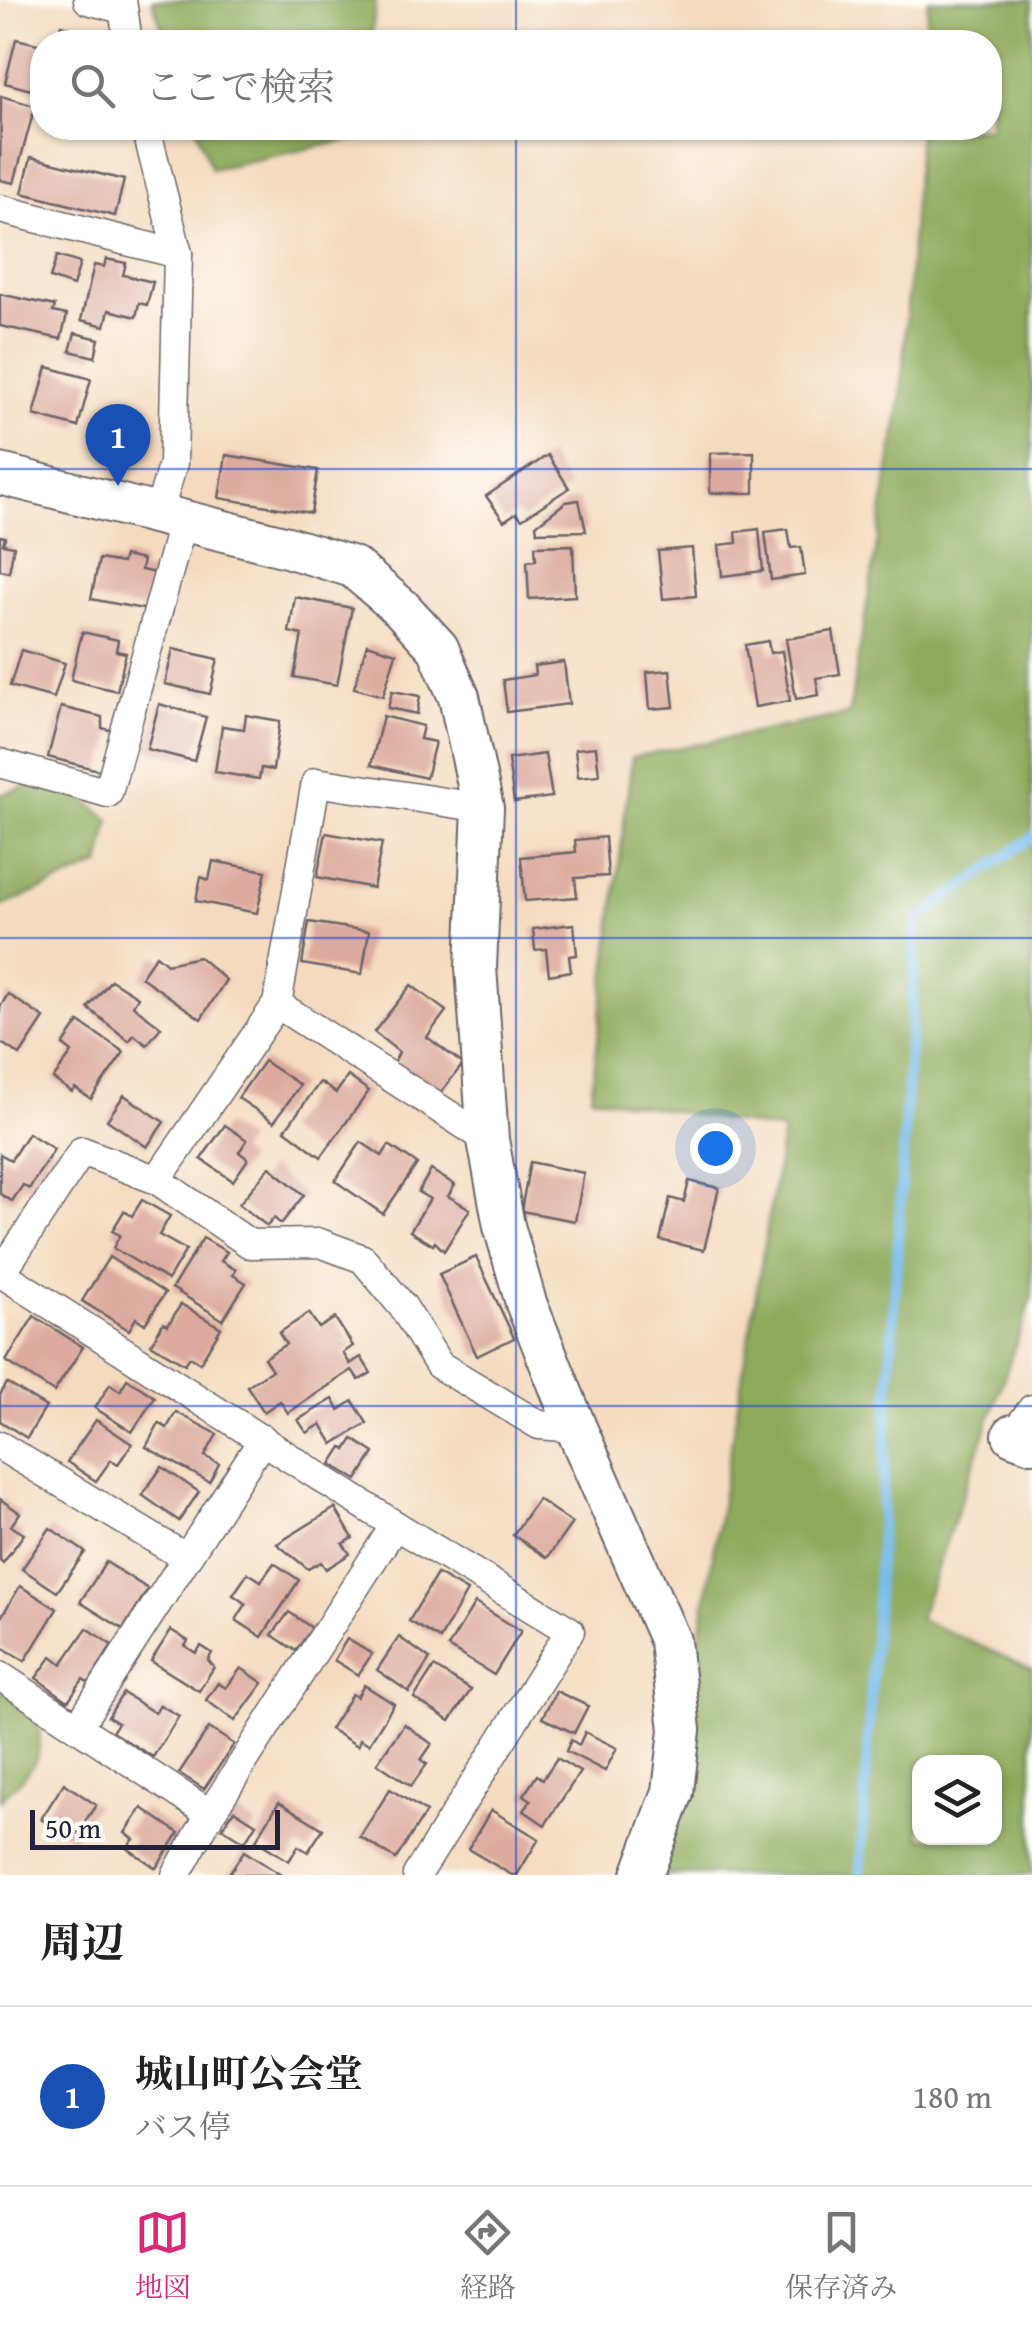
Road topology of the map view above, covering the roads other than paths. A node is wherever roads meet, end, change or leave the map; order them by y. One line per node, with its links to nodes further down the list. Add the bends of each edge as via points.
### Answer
1 (88, 0): 2 (street)
2 (122, 5): 3 (street)
3 (126, 30)
4 (149, 140): 6 (street)
5 (0, 210): 6 (street)
6 (178, 254): 8 (street)
7 (0, 474): 8 (street)
8 (170, 517): 9 (street, via 108,792); 10 (street, via 353,567 400,608 438,648 459,697)
9 (0, 762)
10 (483, 808): 11 (street, via 316,782); 12 (street, via 476,967)
11 (277, 1004): 12 (street); 13 (street)
12 (488, 1140): 15 (street, via 526,1303)
13 (158, 1180): 14 (street, via 82,1150); 15 (street, via 250,1244 320,1244 363,1259 439,1365 539,1425)
14 (1, 1274): 16 (street)
15 (576, 1428): 25 (street, via 670,1641 680,1730 674,1792)
16 (262, 1439): 18 (street); 19 (street)
17 (0, 1446): 19 (street)
18 (395, 1526): 22 (street); 24 (street, via 570,1631)
19 (185, 1557): 21 (street)
20 (0, 1676): 21 (street)
21 (79, 1726): 22 (street)
22 (210, 1814): 23 (street)
23 (176, 1875)
24 (417, 1875)
25 (642, 1875)

